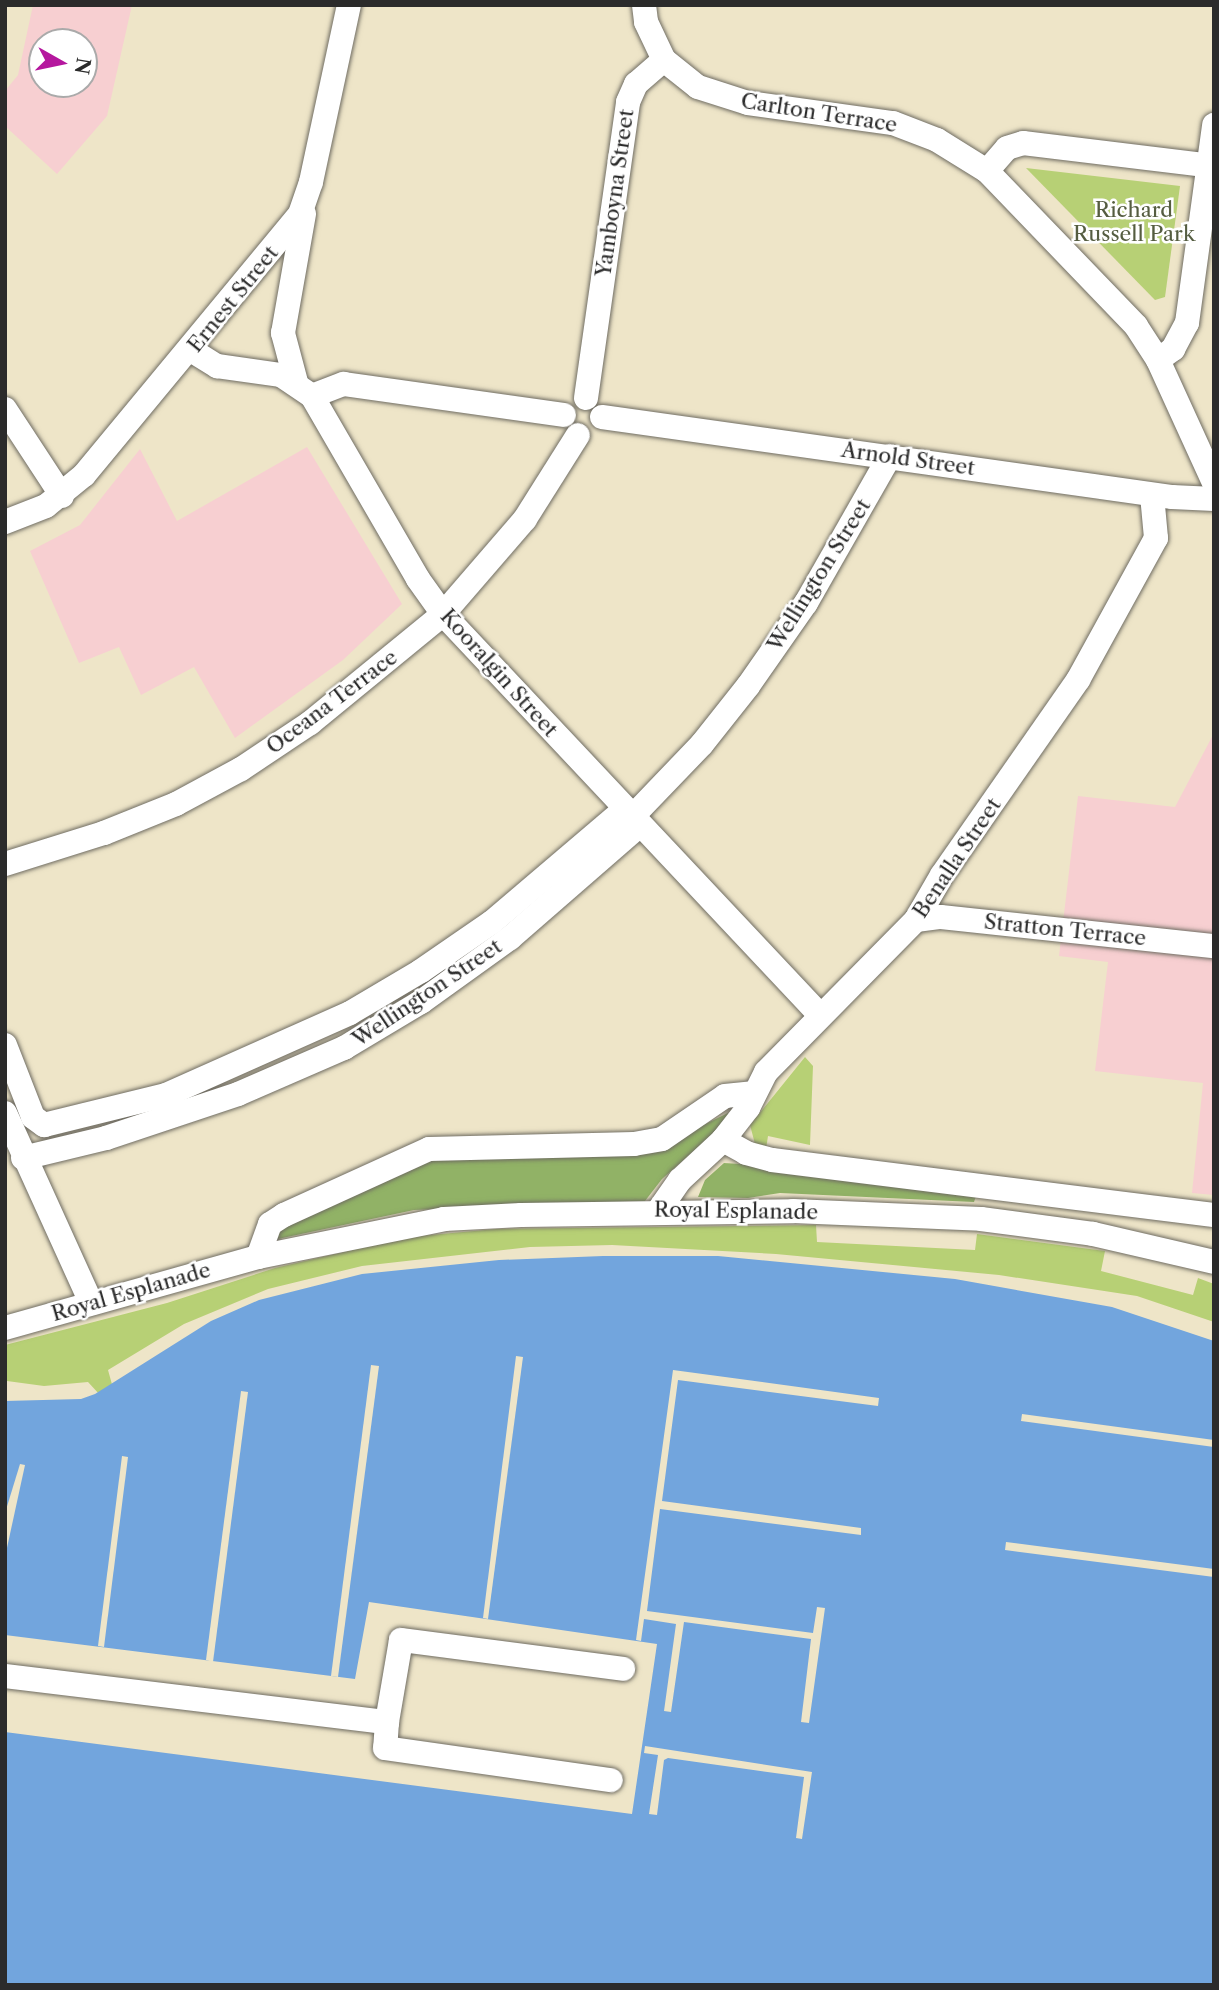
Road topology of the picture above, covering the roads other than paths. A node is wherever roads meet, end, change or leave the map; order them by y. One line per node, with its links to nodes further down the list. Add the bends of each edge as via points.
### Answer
1 (349, 5): 7 (street, Ernest Street)
2 (645, 5): 3 (street, via 646,22)
3 (664, 60): 6 (street, Carlton Terrace, via 687,81 715,95 893,123 937,140); 11 (street, Yamboyna Street, via 636,84 628,102)
4 (1214, 125): 5 (street)
5 (1211, 166): 6 (street, via 1023,143 1007,148); 9 (street, via 1187,323 1172,349)
6 (987, 171): 9 (street, Carlton Terrace, via 1136,326)
7 (306, 203): 8 (street, Ernest Street); 10 (street, Kooralgin Street, via 283,333)
8 (191, 349): 10 (street, via 217,366 281,375); 18 (street, Ernest Street, via 128,427)
9 (1158, 360): 16 (street, Carlton Terrace)
10 (304, 389): 14 (street, via 344,384); 21 (street, Kooralgin Street)
11 (586, 398): 13 (street, via 597,403); 14 (street, via 570,403)
12 (5, 409): 18 (street)
13 (602, 417): 14 (street, via 594,432); 15 (street, Arnold Street)
14 (571, 425): 21 (street, Oceana Terrace, via 525,519)
15 (890, 456): 17 (street, Arnold Street); 22 (street, Wellington Street, via 806,603 748,686 702,744)
16 (1214, 483)
17 (1152, 495): 19 (street, Arnold Street); 24 (street, Benalla Street, via 1156,538 1078,680 942,875)
18 (62, 496): 20 (street, Ernest Street)
19 (1214, 499)
20 (5, 522)
21 (443, 614): 22 (street, Kooralgin Street); 23 (street, Oceana Terrace, via 358,687 241,769 176,804 104,833)
22 (632, 817): 26 (street, Kooralgin Street); 27 (street, Wellington Street, via 492,922 350,1013 166,1095 44,1125 33,1116); 31 (street, Wellington Street, via 510,938 421,1002 344,1048 238,1094 106,1138)
23 (5, 864)
24 (916, 920): 25 (street, Stratton Terrace, via 941,917); 26 (street, Benalla Street)
25 (1214, 946)
26 (820, 1015): 28 (street, Benalla Street, via 766,1072)
27 (5, 1045)
28 (755, 1093): 30 (street, Benalla Street); 34 (street, via 724,1096 662,1139 634,1144 429,1149 284,1215 270,1224)
29 (5, 1113): 31 (street)
30 (723, 1140): 32 (street, Benalla Street, via 680,1180); 33 (street, via 772,1160)
31 (23, 1158): 36 (street)
32 (659, 1210): 34 (street, Royal Esplanade, via 444,1219); 35 (street, Royal Esplanade, via 870,1213 1023,1223)
33 (1214, 1215)
34 (258, 1257): 36 (street, Royal Esplanade)
35 (1214, 1262)
36 (91, 1303): 37 (street, Royal Esplanade)
37 (5, 1328)
38 (623, 1669): 40 (street, via 401,1640)
39 (5, 1676): 40 (street)
40 (387, 1722): 41 (street, via 385,1748)
41 (611, 1780)

